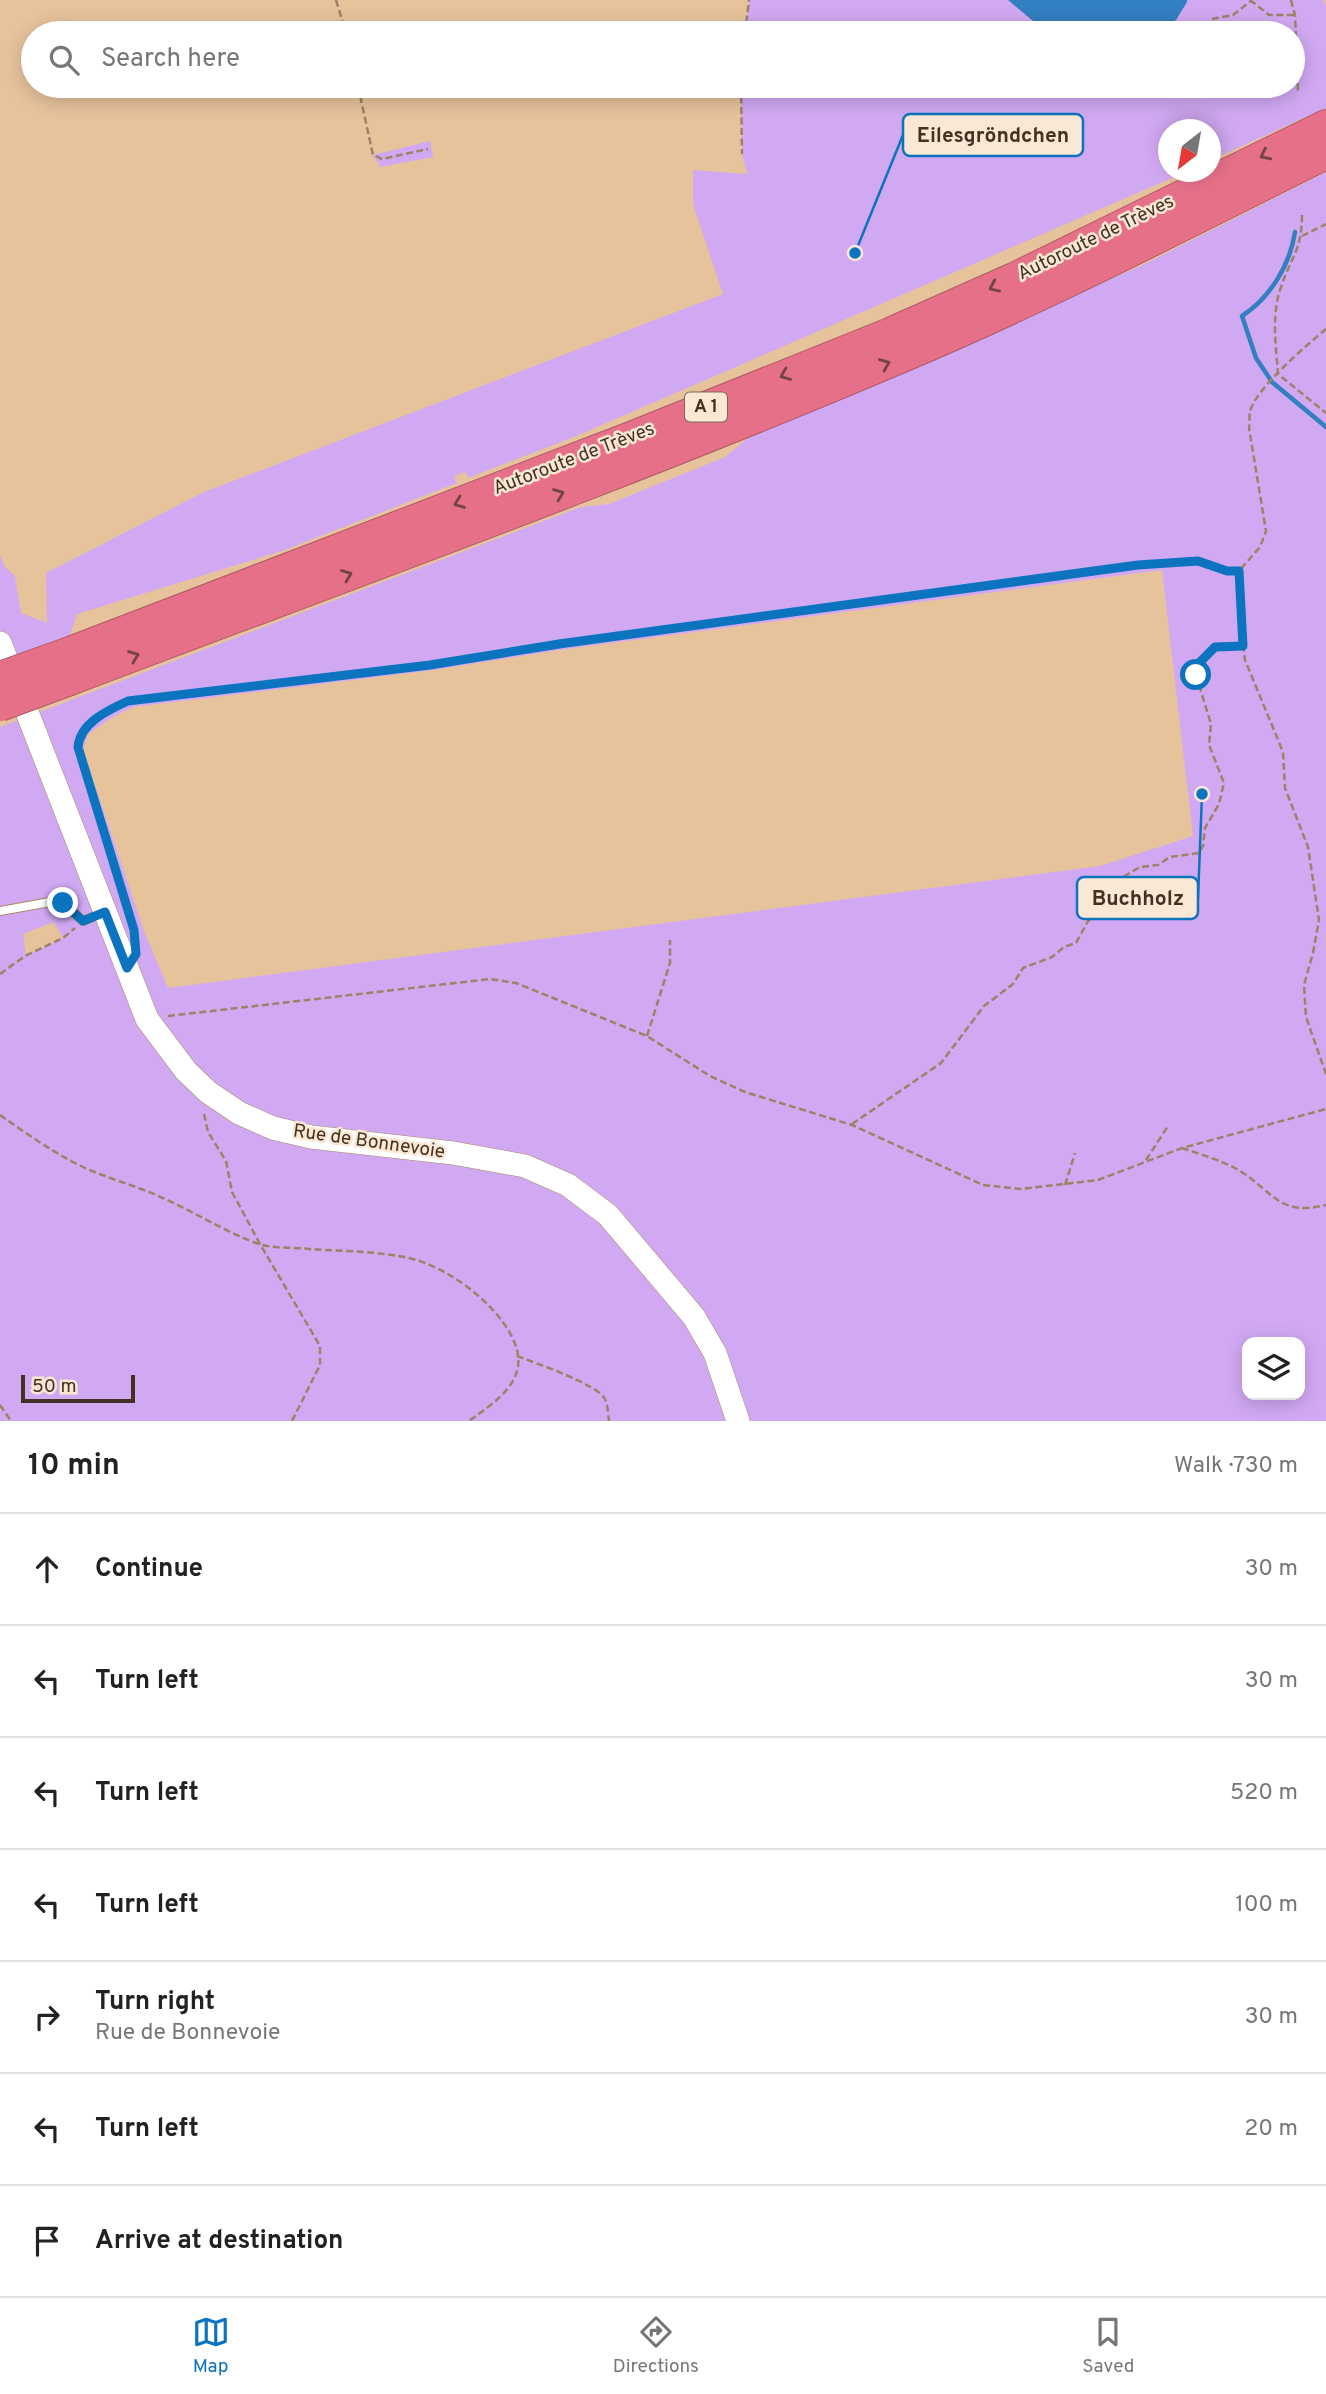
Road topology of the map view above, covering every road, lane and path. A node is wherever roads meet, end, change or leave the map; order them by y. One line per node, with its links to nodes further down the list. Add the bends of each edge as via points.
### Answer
1 (336, 0): 7 (path)
2 (749, 0): 8 (path)
3 (1291, 0): 5 (path)
4 (1251, 1): 5 (path, via 1269,15); 6 (path, via 1233,15)
5 (1295, 15): 9 (path)
6 (1212, 19)
7 (342, 21)
8 (746, 21)
9 (1295, 21)
10 (361, 98): 13 (path, via 373,155 382,159)
11 (741, 98): 14 (path)
12 (1326, 125): 25 (highway, Autoroute de Trèves / A 1, one-way to 25, via 1014,278 890,333)
13 (428, 149)
14 (742, 153)
15 (1326, 154): 25 (highway, Autoroute de Trèves / A 1, one-way to 15, via 638,464 900,358 1026,302)
16 (1302, 215): 18 (path)
17 (1326, 224): 18 (path)
18 (1302, 236): 20 (path, via 1280,289 1274,329)
19 (1326, 329): 20 (path)
20 (1278, 374): 21 (path); 22 (path, via 1250,412 1266,531 1260,547)
21 (1326, 413)
22 (1239, 571): 24 (path); 32 (path, via 1198,561 1138,565 430,665 128,701 109,709 83,730 78,747 134,930 136,954)
23 (0, 643): 29 (main road, Rue de Bonnevoie)
24 (1243, 646): 36 (path, via 1283,752 1285,788 1308,847 1319,920 1304,985 1306,1017); 40 (path, via 1215,647 1199,663 1196,675 1211,724 1209,745 1224,783 1199,853 1140,867 1116,881 1101,912 1088,921 1076,943 1023,968 1013,984 984,1006 941,1063)
25 (70, 666): 26 (highway, Autoroute de Trèves / A 1, bridge); 27 (highway, Autoroute de Trèves / A 1, bridge)
26 (0, 677)
27 (0, 706)
28 (0, 911): 30 (lane, via 63,903)
29 (105, 912): 30 (lane); 32 (main road, Rue de Bonnevoie)
30 (83, 921): 33 (path, via 63,938)
31 (670, 940): 35 (path, via 670,963)
32 (127, 968): 34 (main road, Rue de Bonnevoie)
33 (0, 974)
34 (147, 1019): 35 (path, via 489,979 516,983); 37 (main road, Rue de Bonnevoie)
35 (647, 1036): 40 (path, via 745,1092)
36 (1326, 1074)
37 (208, 1092): 47 (path, via 204,1112 208,1132 226,1161 232,1192); 54 (main road, Rue de Bonnevoie, via 273,1128 525,1166 568,1185 608,1215 694,1317 715,1353)
38 (1326, 1109): 42 (path)
39 (0, 1115): 47 (path, via 80,1166 164,1198)
40 (852, 1125): 45 (path, via 983,1185 1021,1189)
41 (1168, 1126): 44 (path)
42 (1182, 1148): 44 (path); 46 (path, via 1244,1173 1279,1203 1311,1209)
43 (1075, 1153): 45 (path)
44 (1146, 1160): 45 (path, via 1098,1180)
45 (1065, 1185)
46 (1326, 1205)
47 (260, 1244): 48 (path, via 405,1257 443,1272 485,1301 503,1321); 51 (path, via 320,1346 320,1365)
48 (517, 1356): 52 (path, via 513,1385); 53 (path, via 598,1390 605,1398)
49 (0, 1405): 50 (path)
50 (11, 1421)
51 (292, 1421)
52 (469, 1421)
53 (609, 1421)
54 (738, 1421)

